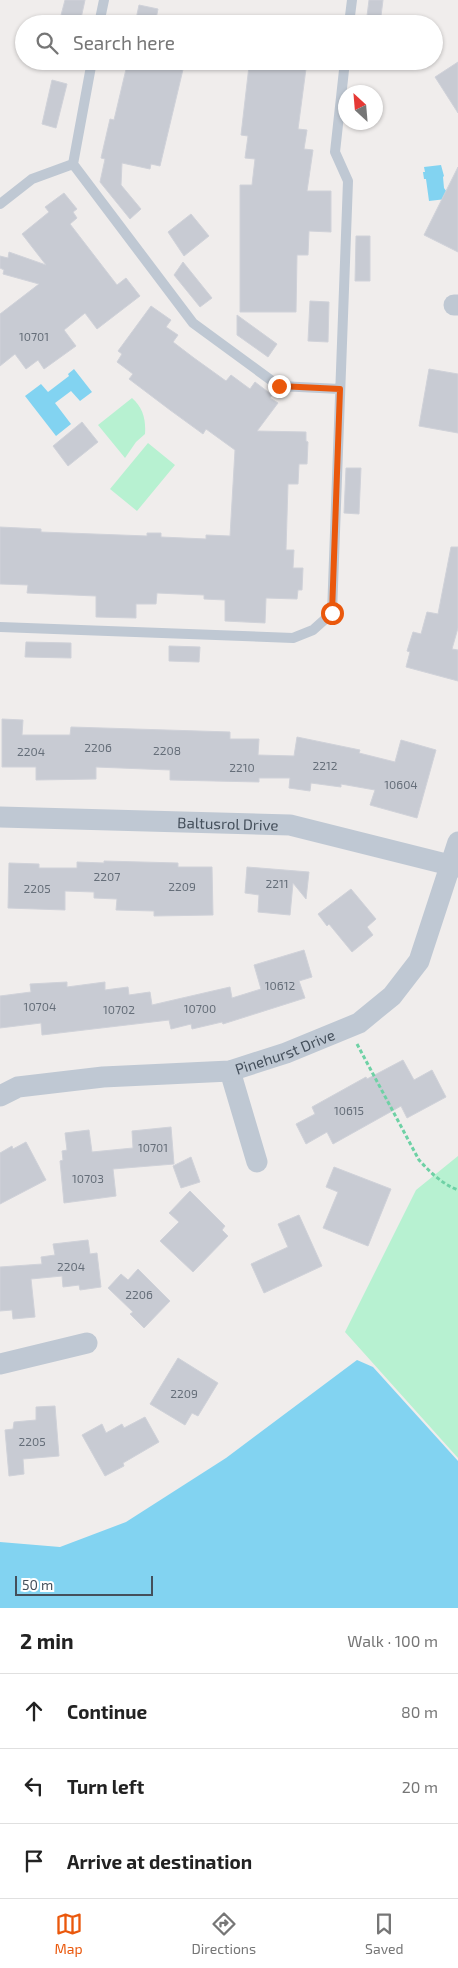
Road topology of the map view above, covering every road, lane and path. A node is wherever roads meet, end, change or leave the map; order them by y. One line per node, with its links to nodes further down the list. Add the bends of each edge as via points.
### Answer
1 (104, 0): 3 (lane)
2 (352, 0): 4 (lane)
3 (102, 15)
4 (350, 15)
5 (90, 70): 7 (lane)
6 (344, 70): 9 (lane, via 335,152 348,181)
7 (73, 164): 8 (lane, via 32,179); 9 (lane, via 193,323 279,386)
8 (0, 204)
9 (340, 389): 10 (lane, via 332,613 313,630 293,638)
10 (0, 627)
11 (0, 817): 13 (street, Baltusrol Drive, via 290,825)
12 (458, 842): 13 (street, Pinehurst Drive)
13 (455, 866): 15 (street, Pinehurst Drive, via 419,960 392,996 359,1023 286,1053)
14 (357, 1044): 18 (path, via 419,1160 430,1172)
15 (230, 1071): 16 (street, Pinehurst Drive, via 93,1078 18,1087); 17 (street)
16 (0, 1096)
17 (257, 1162)
18 (458, 1190)
19 (87, 1343): 20 (street)
20 (0, 1364)

